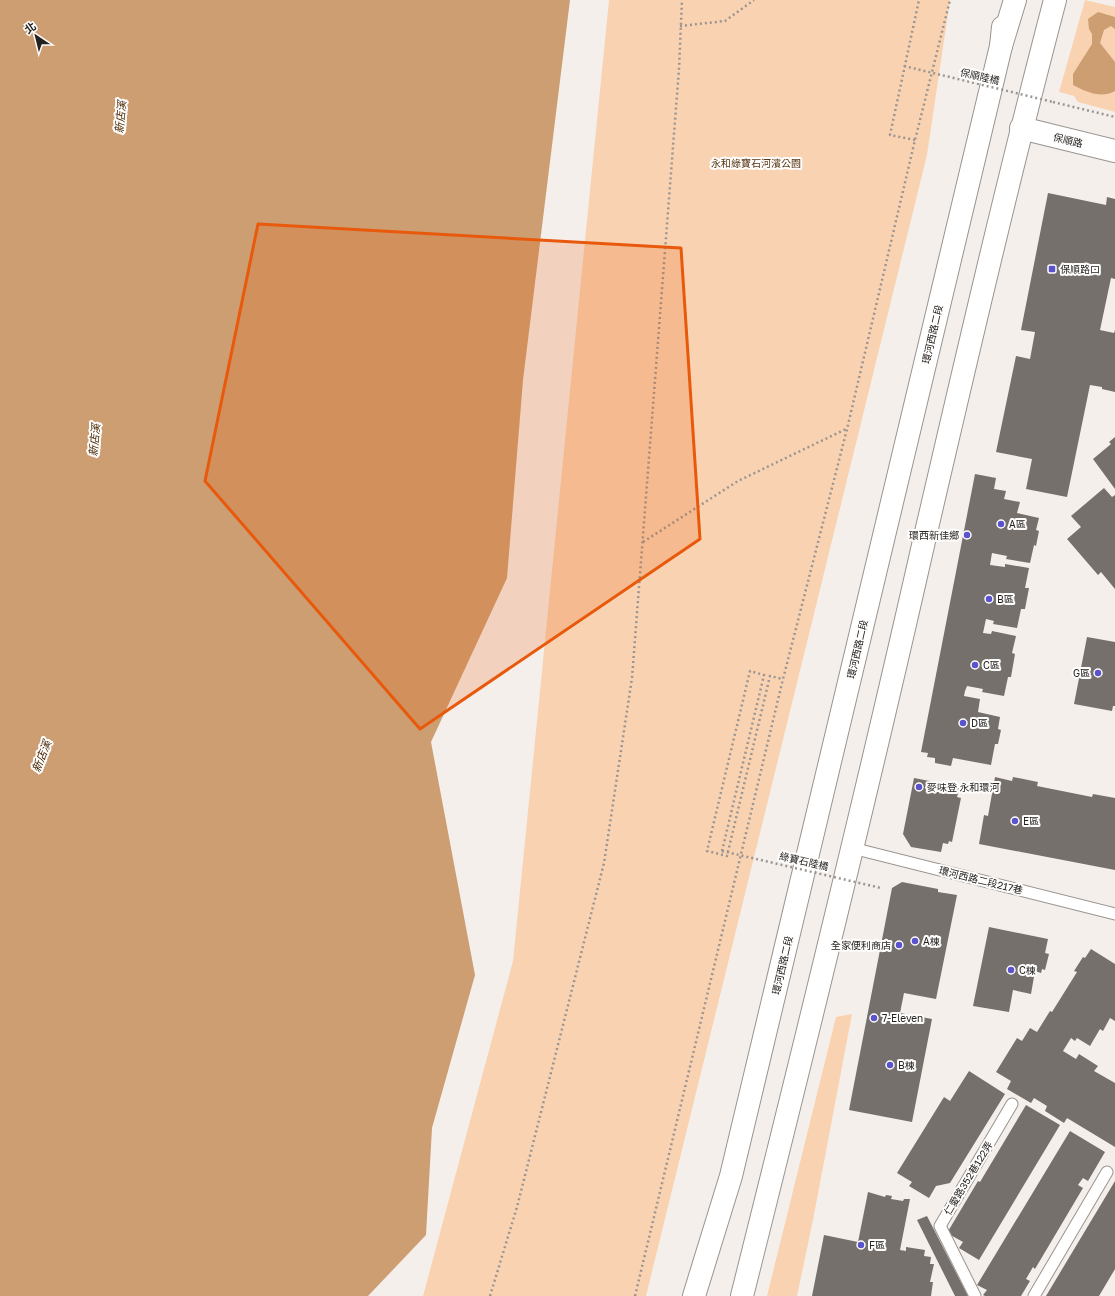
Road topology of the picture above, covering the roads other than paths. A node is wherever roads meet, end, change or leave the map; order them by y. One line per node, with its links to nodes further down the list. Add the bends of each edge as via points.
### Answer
1 (1007, 0): 4 (main road, 環河西路二段)
2 (1015, 0): 4 (main road)
3 (1055, 0): 5 (main road)
4 (1001, 46): 11 (main road, 環河西路二段, via 731,1176)
5 (1022, 128): 6 (main road, 保順路); 7 (main road)
6 (1115, 151)
7 (852, 848): 8 (lane, 環河西路二段217巷); 12 (main road)
8 (1113, 913)
9 (1012, 1104): 13 (lane, 仁愛路352巷122弄, via 940,1226)
10 (1108, 1172): 14 (lane)
11 (694, 1296)
12 (742, 1296)
13 (975, 1296)
14 (1034, 1296)

